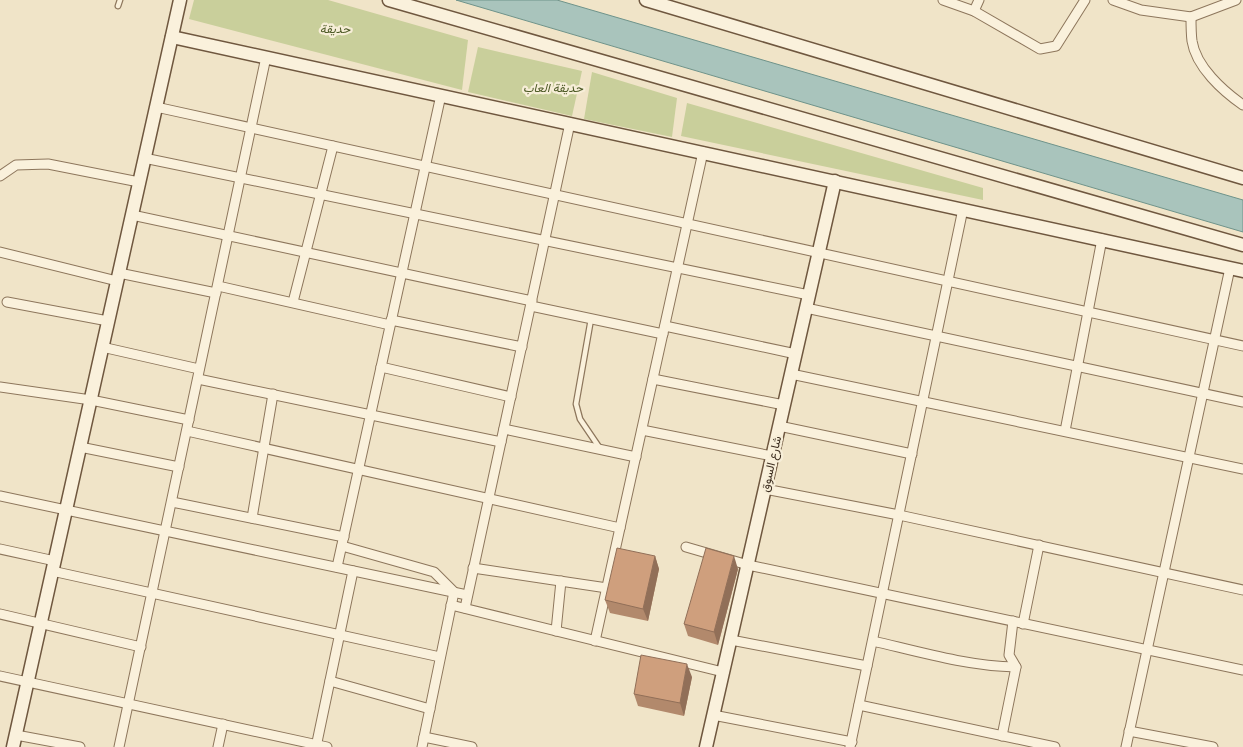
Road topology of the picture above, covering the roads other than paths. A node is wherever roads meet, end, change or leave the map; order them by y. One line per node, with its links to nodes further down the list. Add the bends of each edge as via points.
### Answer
1 (120, 0): 10 (lane)
2 (180, 0): 13 (street)
3 (389, 0): 38 (street)
4 (646, 0): 26 (street)
5 (943, 0): 11 (street)
6 (979, 0): 11 (street)
7 (1085, 0): 11 (street, via 1056,46 1040,49)
8 (1113, 0): 12 (street, via 1141,10)
9 (1236, 0): 12 (street)
10 (118, 6)
11 (974, 11)
12 (1191, 17): 16 (street, via 1192,43 1202,66 1229,96)
13 (172, 36): 14 (street); 17 (street)
14 (266, 57): 15 (street); 19 (street)
15 (441, 95): 18 (street); 23 (street)
16 (1243, 105)
17 (156, 107): 19 (street); 22 (street)
18 (570, 124): 21 (street); 29 (street)
19 (251, 128): 20 (street); 25 (street)
20 (333, 146): 23 (street); 30 (street)
21 (703, 152): 27 (street); 34 (street)
22 (144, 158): 25 (street); 28 (street)
23 (425, 166): 29 (street); 32 (street)
24 (0, 176): 28 (street, via 16,165 48,164)
25 (240, 178): 30 (street); 35 (street)
26 (1243, 178)
27 (835, 181): 31 (street); 40 (street, شارع السوق)
28 (139, 182): 33 (street)
29 (555, 194): 34 (street); 37 (street)
30 (321, 195): 32 (street); 41 (street)
31 (963, 209): 36 (street); 47 (street)
32 (415, 214): 37 (street); 45 (street)
33 (132, 215): 35 (street); 46 (street)
34 (687, 224): 40 (street); 42 (street)
35 (228, 235): 41 (street); 48 (street)
36 (1102, 239): 43 (street); 53 (street)
37 (545, 241): 42 (street); 52 (street)
38 (1243, 245)
39 (0, 252): 46 (street)
40 (819, 252): 47 (street); 51 (street, شارع السوق)
41 (306, 253): 45 (street); 50 (street)
42 (677, 268): 51 (street); 57 (street)
43 (1230, 268): 44 (street); 59 (street)
44 (1243, 271)
45 (402, 272): 52 (street); 56 (street)
46 (118, 277): 48 (street); 55 (street)
47 (948, 281): 53 (street); 58 (street)
48 (217, 289): 50 (street); 66 (street)
49 (7, 302): 55 (street)
50 (293, 302): 56 (street)
51 (808, 302): 58 (street); 63 (street, شارع السوق)
52 (531, 303): 54 (street); 62 (street)
53 (1088, 312): 59 (street); 64 (street)
54 (591, 319): 57 (street); 87 (lane, via 576,404 580,419)
55 (108, 321): 61 (street)
56 (391, 322): 62 (street); 65 (street)
57 (664, 330): 63 (street); 68 (street)
58 (937, 336): 64 (street); 74 (street)
59 (1214, 339): 60 (street); 71 (street)
60 (1243, 346)
61 (102, 347): 66 (street); 73 (street)
62 (522, 347): 72 (street)
63 (796, 354): 67 (street, شارع السوق)
64 (1077, 366): 71 (street); 83 (street)
65 (381, 367): 72 (street); 77 (street)
66 (198, 374): 70 (street); 78 (street)
67 (791, 374): 74 (street); 76 (street, شارع السوق)
68 (653, 379): 76 (street); 81 (street)
69 (0, 386): 73 (street)
70 (273, 394): 77 (street); 86 (street)
71 (1203, 394): 75 (street); 91 (street)
72 (511, 397): 80 (street)
73 (90, 400): 78 (street); 85 (street)
74 (923, 401): 83 (street); 88 (street)
75 (1243, 402)
76 (784, 406): 79 (street, شارع السوق)
77 (371, 414): 84 (street); 93 (street)
78 (189, 420): 82 (street)
79 (779, 426): 88 (street); 89 (street, شارع السوق)
80 (504, 430): 84 (street); 87 (street)
81 (642, 430): 89 (street); 90 (street)
82 (186, 431): 86 (street); 92 (street)
83 (1065, 431): 91 (street)
84 (501, 442): 97 (street)
85 (80, 447): 92 (street); 99 (street)
86 (264, 448): 93 (street); 101 (street)
87 (600, 449): 90 (street)
88 (912, 454): 100 (street)
89 (772, 456): 95 (street, شارع السوق)
90 (636, 457): 102 (street)
91 (1189, 457): 94 (street); 113 (street)
92 (179, 467): 98 (street)
93 (359, 469): 97 (street); 104 (street)
94 (1243, 469)
95 (765, 489): 100 (street); 108 (street, شارع السوق)
96 (0, 496): 99 (street)
97 (489, 498): 102 (street); 111 (street)
98 (172, 502): 101 (street); 103 (street)
99 (66, 510): 103 (street); 109 (street)
100 (899, 515): 105 (street); 119 (street)
101 (252, 518): 104 (street)
102 (620, 528): 115 (street)
103 (165, 531): 110 (street); 118 (street)
104 (343, 541): 110 (street); 117 (street, via 434,572)
105 (1040, 545): 113 (street); 126 (street)
106 (686, 547): 108 (street)
107 (0, 549): 109 (street)
108 (748, 565): 119 (street); 129 (street, شارع السوق)
109 (54, 566): 118 (street); 125 (street)
110 (337, 567): 112 (street)
111 (473, 568): 114 (street); 120 (street)
112 (353, 571): 117 (street); 128 (street)
113 (1163, 571): 116 (street); 133 (street)
114 (561, 581): 115 (street); 127 (street)
115 (607, 588): 130 (street)
116 (1243, 590)
117 (454, 592): 120 (street); 121 (street)
118 (152, 593): 128 (street); 132 (street)
119 (883, 594): 124 (street); 131 (street)
120 (467, 595): 122 (street)
121 (451, 605): 122 (street); 134 (street)
122 (464, 608): 127 (street)
123 (0, 614): 125 (street)
124 (1013, 621): 126 (street); 136 (street, via 1009,655)
125 (41, 623): 132 (street); 141 (street)
126 (1023, 624): 133 (street)
127 (556, 631): 130 (street)
128 (340, 635): 134 (street); 140 (street)
129 (731, 640): 135 (street); 138 (street, شارع السوق)
130 (595, 641): 138 (street)
131 (873, 641): 135 (street); 136 (street, via 987,667)
132 (141, 647): 142 (street)
133 (1147, 650): 137 (street); 147 (street)
134 (440, 657): 144 (street)
135 (868, 666): 143 (street)
136 (1016, 667): 148 (street)
137 (1243, 670)
138 (723, 672): 145 (street, شارع السوق)
139 (0, 676): 141 (street)
140 (330, 681): 144 (street); 152 (street)
141 (28, 682): 142 (street); 150 (street)
142 (128, 704): 146 (street); 154 (street)
143 (859, 705): 148 (street); 151 (street)
144 (430, 709): 149 (street)
145 (713, 715): 151 (street); 159 (street, شارع السوق)
146 (223, 724): 152 (street); 155 (street)
147 (1130, 731): 161 (street); 162 (street)
148 (1002, 736): 160 (street)
149 (424, 737): 157 (street); 158 (street)
150 (14, 741): 153 (street)
151 (851, 744)
152 (316, 746): 156 (street)
153 (80, 747)
154 (119, 747)
155 (218, 747)
156 (327, 747)
157 (422, 747)
158 (472, 747)
159 (706, 747)
160 (1054, 747)
161 (1126, 747)
162 (1213, 747)

